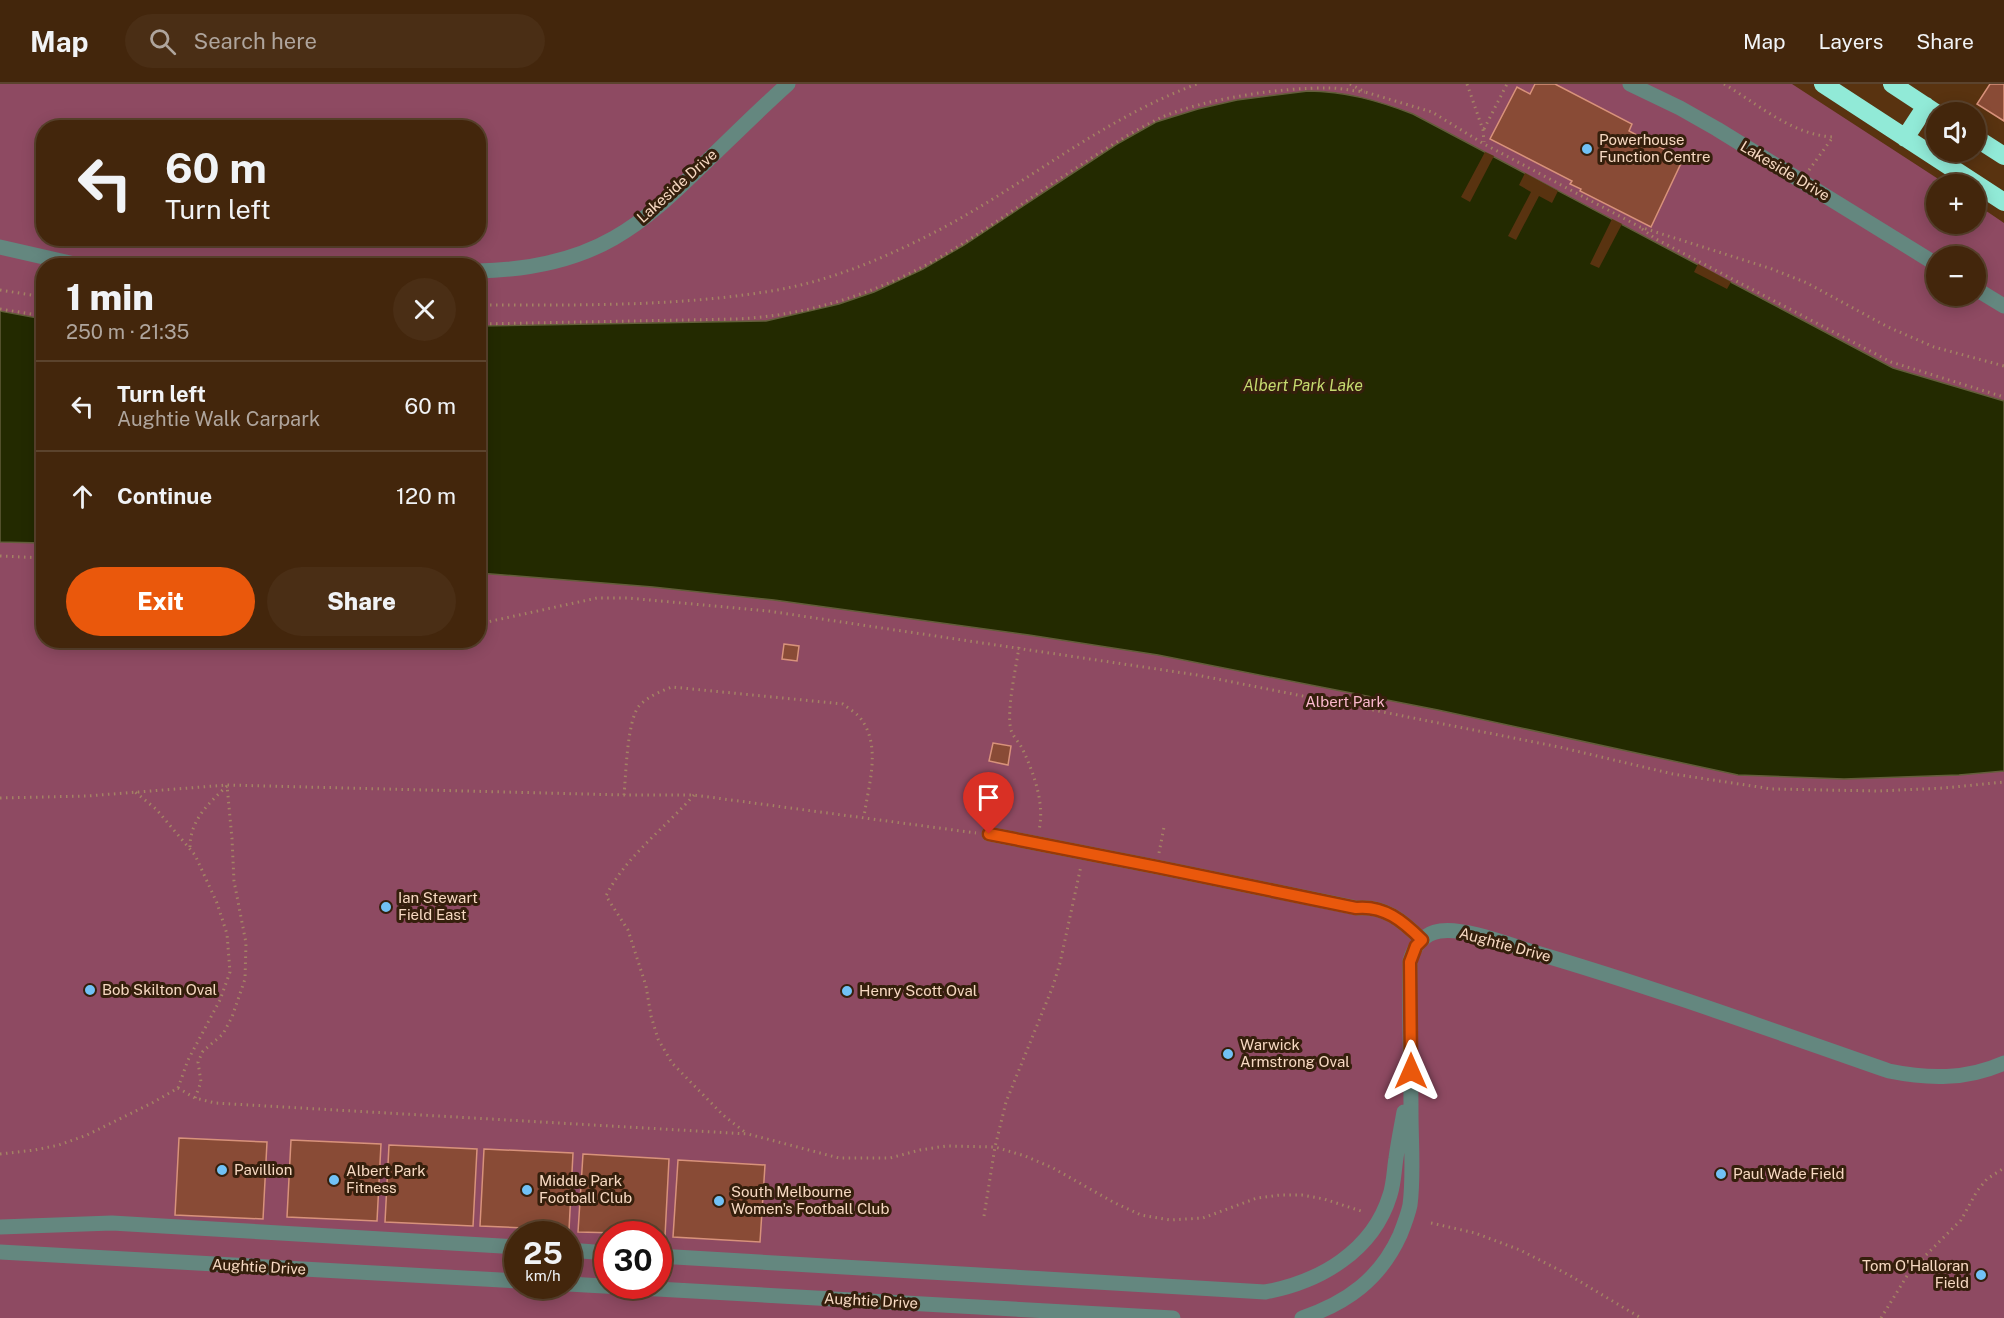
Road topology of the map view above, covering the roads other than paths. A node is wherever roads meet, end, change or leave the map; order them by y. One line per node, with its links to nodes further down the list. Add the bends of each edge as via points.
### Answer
1 (788, 84): 14 (street, Lakeside Drive, via 675,193 615,238 550,262)
2 (1630, 84): 13 (street, Lakeside Drive, via 1680,108)
3 (1823, 84): 7 (highway)
4 (1892, 84): 5 (highway)
5 (1926, 106)
6 (1926, 115): 7 (highway)
7 (1905, 138): 10 (highway)
8 (1986, 144): 9 (highway)
9 (2004, 156)
10 (2004, 202)
11 (0, 247): 12 (street)
12 (48, 258)
13 (1926, 258)
14 (486, 270)
15 (1986, 295): 16 (street)
16 (2004, 306)
17 (989, 834): 18 (street, via 1356,908 1379,909)
18 (1422, 940): 19 (street, Aughtie Drive, via 1432,933 1452,931 1497,942 1613,976 1899,1073 1956,1077); 20 (street, via 1410,962)
19 (2004, 1063)
20 (1411, 1071): 24 (street, via 1392,1192 1385,1212 1348,1257 1322,1275 1288,1288 1265,1292); 28 (street, via 1411,1193 1401,1231 1388,1257 1358,1291)
21 (0, 1227): 22 (street, via 111,1223)
22 (504, 1246)
23 (0, 1252): 25 (street, Aughtie Drive)
24 (672, 1257)
25 (504, 1280)
26 (582, 1285): 27 (street, Aughtie Drive)
27 (1173, 1318)
28 (1302, 1318)

